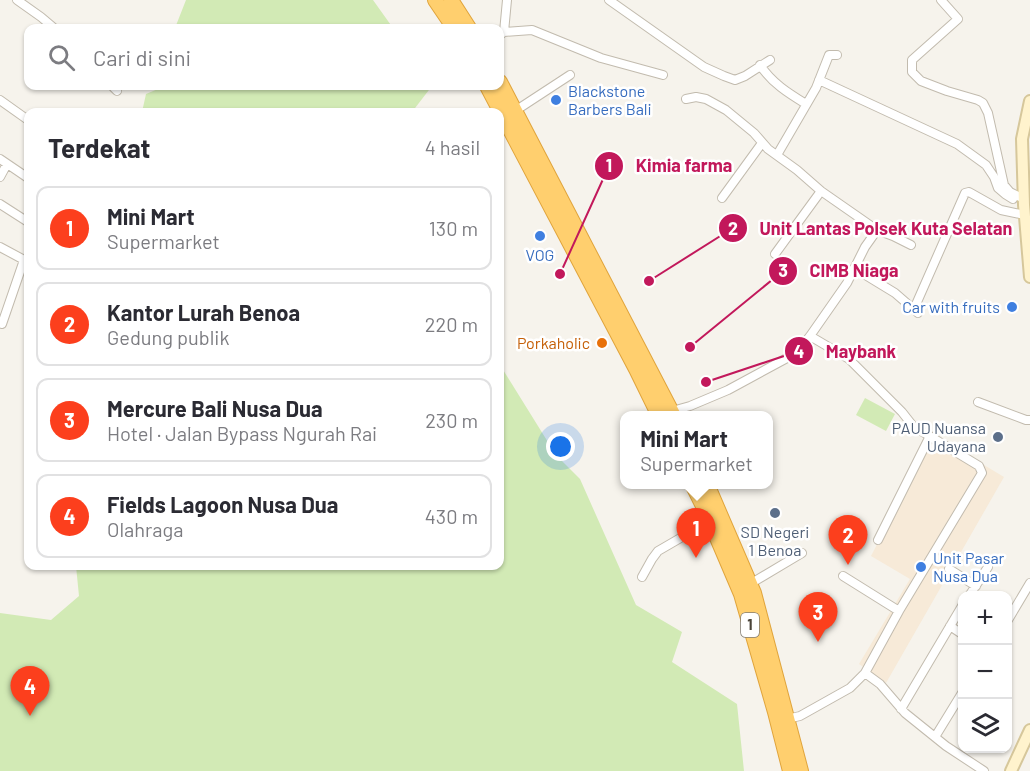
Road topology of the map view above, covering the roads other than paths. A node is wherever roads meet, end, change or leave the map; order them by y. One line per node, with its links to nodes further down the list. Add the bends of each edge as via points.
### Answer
1 (17, 0): 7 (street)
2 (435, 0): 8 (highway)
3 (451, 0): 9 (highway)
4 (507, 0): 10 (street)
5 (609, 0): 14 (street, via 704,67 724,76 735,80)
6 (944, 1): 36 (street, via 958,19 912,60 912,72 921,81 983,103 1004,185)
7 (49, 24)
8 (450, 24)
9 (466, 24)
10 (503, 24)
11 (504, 33): 16 (street, via 537,31 602,58)
12 (837, 55): 17 (street, via 829,55)
13 (770, 60): 14 (street)
14 (760, 65): 23 (street, via 779,87)
15 (570, 75): 25 (street)
16 (663, 75)
17 (819, 80): 23 (street); 36 (street, via 957,144 986,165 998,188)
18 (489, 90): 24 (highway)
19 (504, 90): 25 (highway)
20 (0, 99): 26 (street)
21 (686, 99): 28 (street, via 706,99 726,110)
22 (1030, 101): 36 (main road, via 1022,139)
23 (806, 104): 29 (street)
24 (499, 108)
25 (515, 111): 49 (highway)
26 (24, 117)
27 (504, 118): 50 (highway, via 631,359)
28 (762, 143): 29 (street); 34 (street)
29 (777, 155): 33 (street)
30 (3, 161): 31 (street); 32 (street)
31 (24, 175)
32 (0, 177)
33 (820, 191): 38 (street); 41 (street)
34 (722, 198)
35 (0, 204): 37 (street)
36 (1024, 206): 44 (street, via 1001,210 965,193 916,311); 45 (main road)
37 (24, 219)
38 (877, 230): 39 (street); 44 (street)
39 (911, 245)
40 (0, 248): 42 (street)
41 (775, 254)
42 (24, 260)
43 (24, 266): 46 (street)
44 (854, 268): 47 (street)
45 (1030, 277)
46 (2, 324)
47 (810, 336): 51 (street, via 799,350 752,378); 53 (street, via 849,359 913,426)
48 (978, 402): 52 (street)
49 (666, 411)
50 (666, 411)
51 (676, 411)
52 (1030, 420)
53 (930, 436): 57 (street); 67 (street, via 979,466 982,473)
54 (694, 489): 56 (highway, 1)
55 (709, 489): 64 (highway, 1)
56 (706, 512): 62 (street, via 689,533 658,551); 78 (highway, 1, via 741,594)
57 (878, 540)
58 (802, 553): 64 (street)
59 (988, 567): 65 (street)
60 (949, 568): 65 (street)
61 (843, 576): 67 (street)
62 (642, 577)
63 (1030, 583): 68 (street)
64 (750, 584): 75 (highway, 1)
65 (976, 586): 66 (street)
66 (972, 591)
67 (899, 611): 72 (street)
68 (1012, 613)
69 (958, 614): 70 (street)
70 (950, 626): 71 (street); 74 (street)
71 (958, 631)
72 (865, 673): 74 (street); 75 (street, via 850,688 800,716)
73 (959, 699): 77 (street)
74 (901, 709): 77 (street)
75 (787, 718): 79 (highway, 1)
76 (1030, 729): 81 (main road)
77 (935, 737): 80 (street)
78 (790, 771)
79 (801, 771)
80 (984, 771)
81 (1011, 771)

